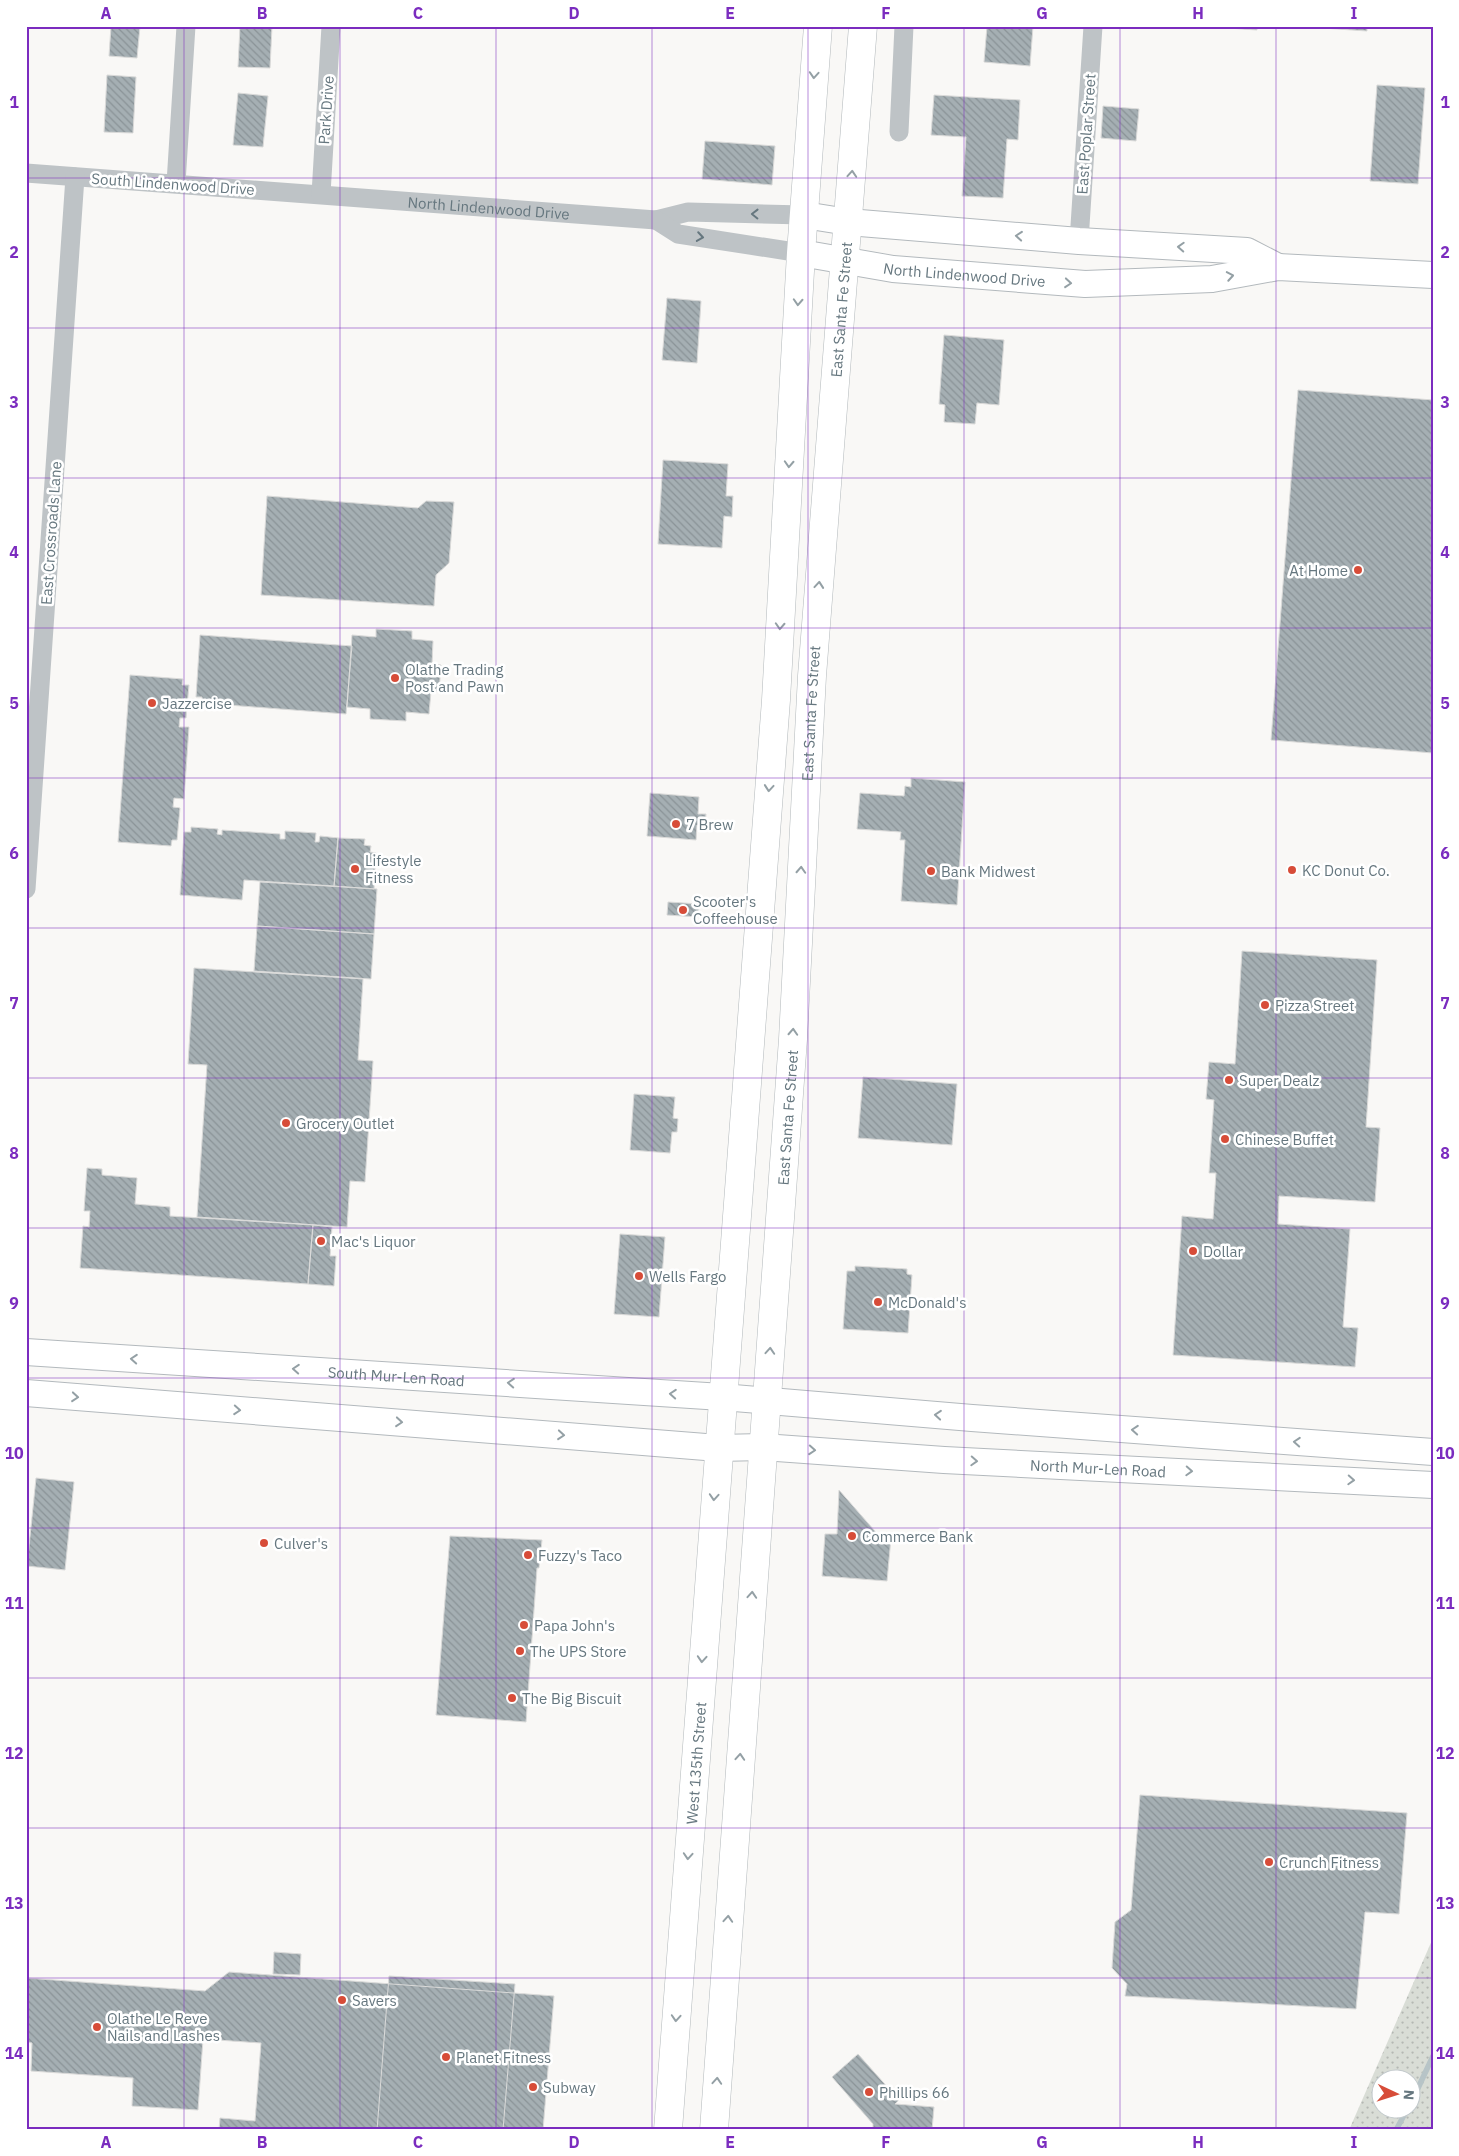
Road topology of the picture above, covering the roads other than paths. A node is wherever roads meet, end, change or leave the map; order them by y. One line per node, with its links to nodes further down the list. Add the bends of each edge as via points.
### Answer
1 (186, 26): 10 (street)
2 (332, 26): 11 (street, Park Drive)
3 (818, 26): 12 (main road, one-way to 12)
4 (863, 26): 14 (main road, East Santa Fe Street, one-way to 4)
5 (904, 26): 7 (street)
6 (1093, 26): 15 (street, East Poplar Street)
7 (899, 132)
8 (26, 173): 9 (street, South Lindenwood Drive)
9 (75, 177): 10 (street, South Lindenwood Drive); 20 (street, East Crossroads Lane)
10 (176, 183): 11 (street, South Lindenwood Drive)
11 (321, 194): 13 (street, North Lindenwood Drive)
12 (804, 215): 13 (street, North Lindenwood Drive, one-way to 13, via 688,212); 14 (main road, North Lindenwood Drive); 16 (main road)
13 (656, 220): 16 (street, North Lindenwood Drive, one-way to 16, via 678,234)
14 (848, 222): 15 (main road, North Lindenwood Drive, one-way to 14); 17 (main road, East Santa Fe Street)
15 (1079, 241): 18 (main road, North Lindenwood Drive, one-way to 15, via 1247,251)
16 (801, 253): 17 (main road, North Lindenwood Drive); 23 (main road, one-way to 23, via 776,700)
17 (845, 261): 18 (main road, North Lindenwood Drive, one-way to 18, via 893,269 1085,284 1212,279); 24 (main road, East Santa Fe Street, one-way to 17, via 793,1039 812,676)
18 (1278, 267): 19 (main road, North Lindenwood Drive)
19 (1433, 275)
20 (26, 889)
21 (26, 1352): 23 (main road, South Mur-Len Road, one-way to 21)
22 (26, 1393): 26 (main road, one-way to 26)
23 (722, 1396): 24 (main road, South Mur-Len Road); 26 (main road, West 135th Street)
24 (766, 1400): 25 (main road); 27 (main road, one-way to 24)
25 (763, 1447): 26 (main road); 28 (main road, North Mur-Len Road, one-way to 28, via 944,1460); 30 (main road, one-way to 25)
26 (718, 1448): 29 (main road, West 135th Street, one-way to 29)
27 (1433, 1452)
28 (1433, 1485)
29 (668, 2130)
30 (714, 2130)

